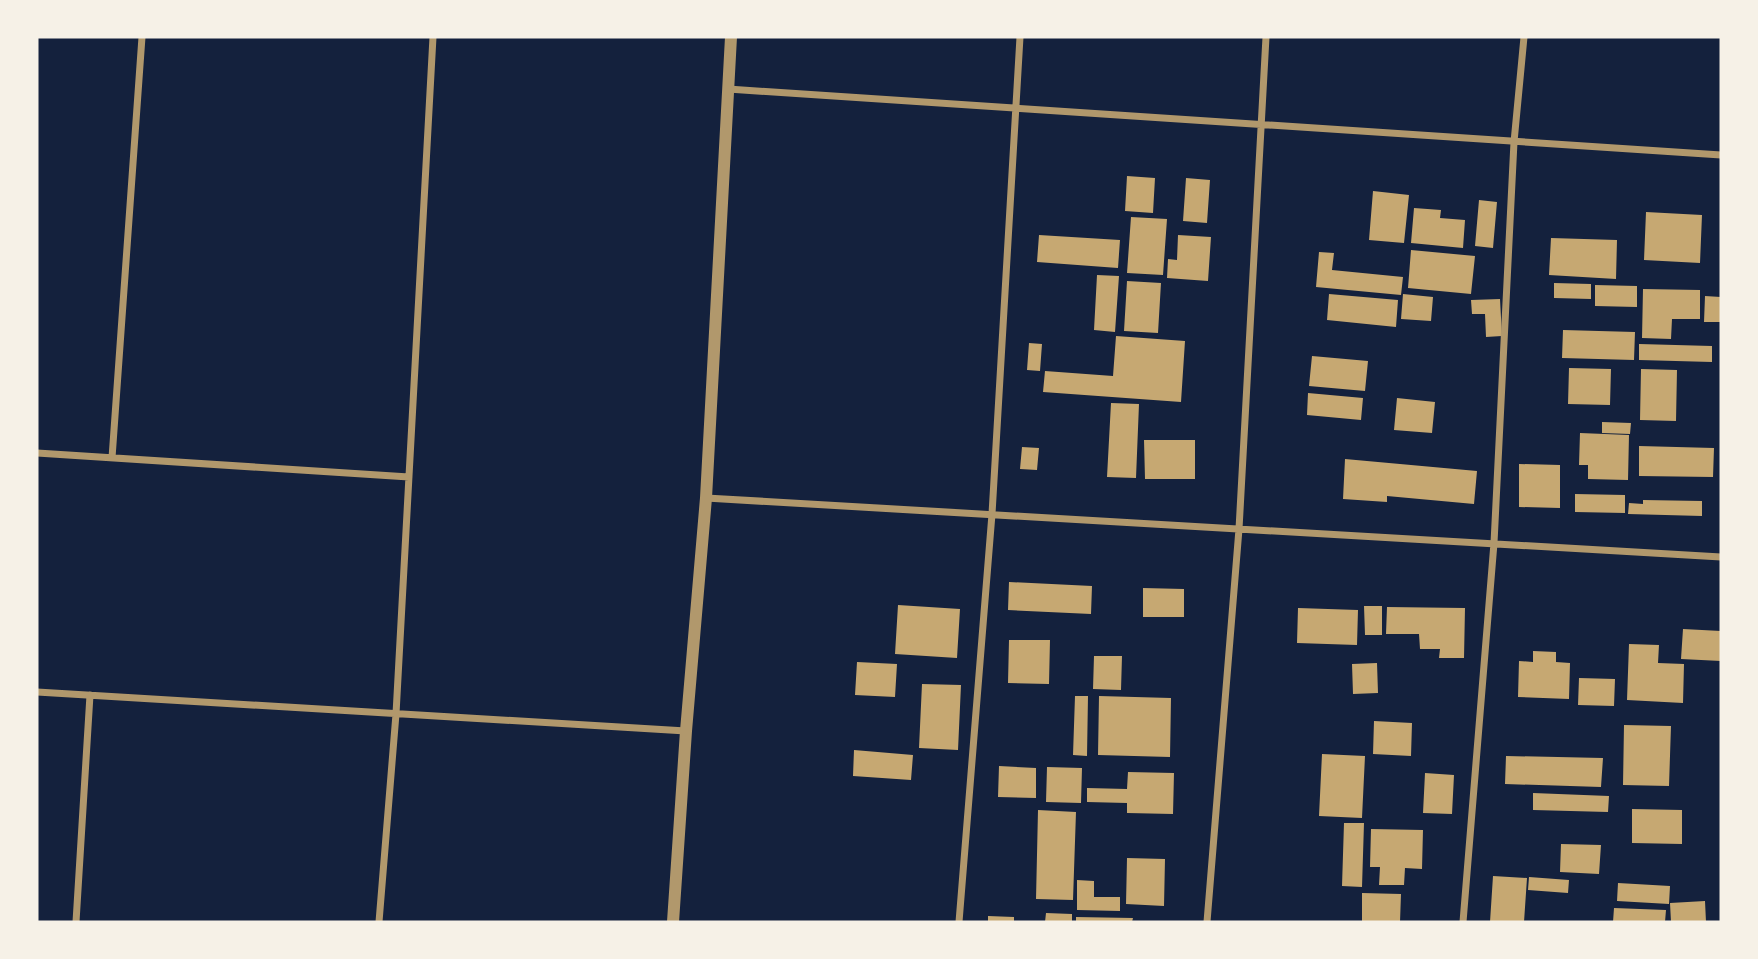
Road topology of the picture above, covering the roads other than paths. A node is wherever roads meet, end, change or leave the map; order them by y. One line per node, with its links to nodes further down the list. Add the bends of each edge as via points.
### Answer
1 (142, 37): 13 (street)
2 (433, 37): 14 (street)
3 (731, 37): 7 (street)
4 (1020, 37): 8 (street)
5 (1266, 37): 9 (street)
6 (1524, 37): 10 (street)
7 (727, 89): 8 (street); 15 (street)
8 (1017, 108): 9 (street); 16 (street)
9 (1260, 125): 10 (street); 17 (street)
10 (1514, 142): 11 (street); 18 (street)
11 (1721, 155)
12 (37, 453): 13 (street)
13 (112, 458): 14 (street)
14 (410, 477): 22 (street)
15 (706, 498): 16 (street); 23 (street)
16 (992, 514): 17 (street); 27 (street)
17 (1239, 529): 18 (street); 28 (street)
18 (1494, 543): 19 (street); 29 (street)
19 (1721, 557)
20 (37, 692): 21 (street)
21 (90, 695): 22 (street); 24 (street)
22 (396, 714): 23 (street); 25 (street)
23 (686, 732): 26 (street)
24 (76, 922)
25 (379, 922)
26 (673, 922)
27 (959, 922)
28 (1207, 922)
29 (1463, 922)

